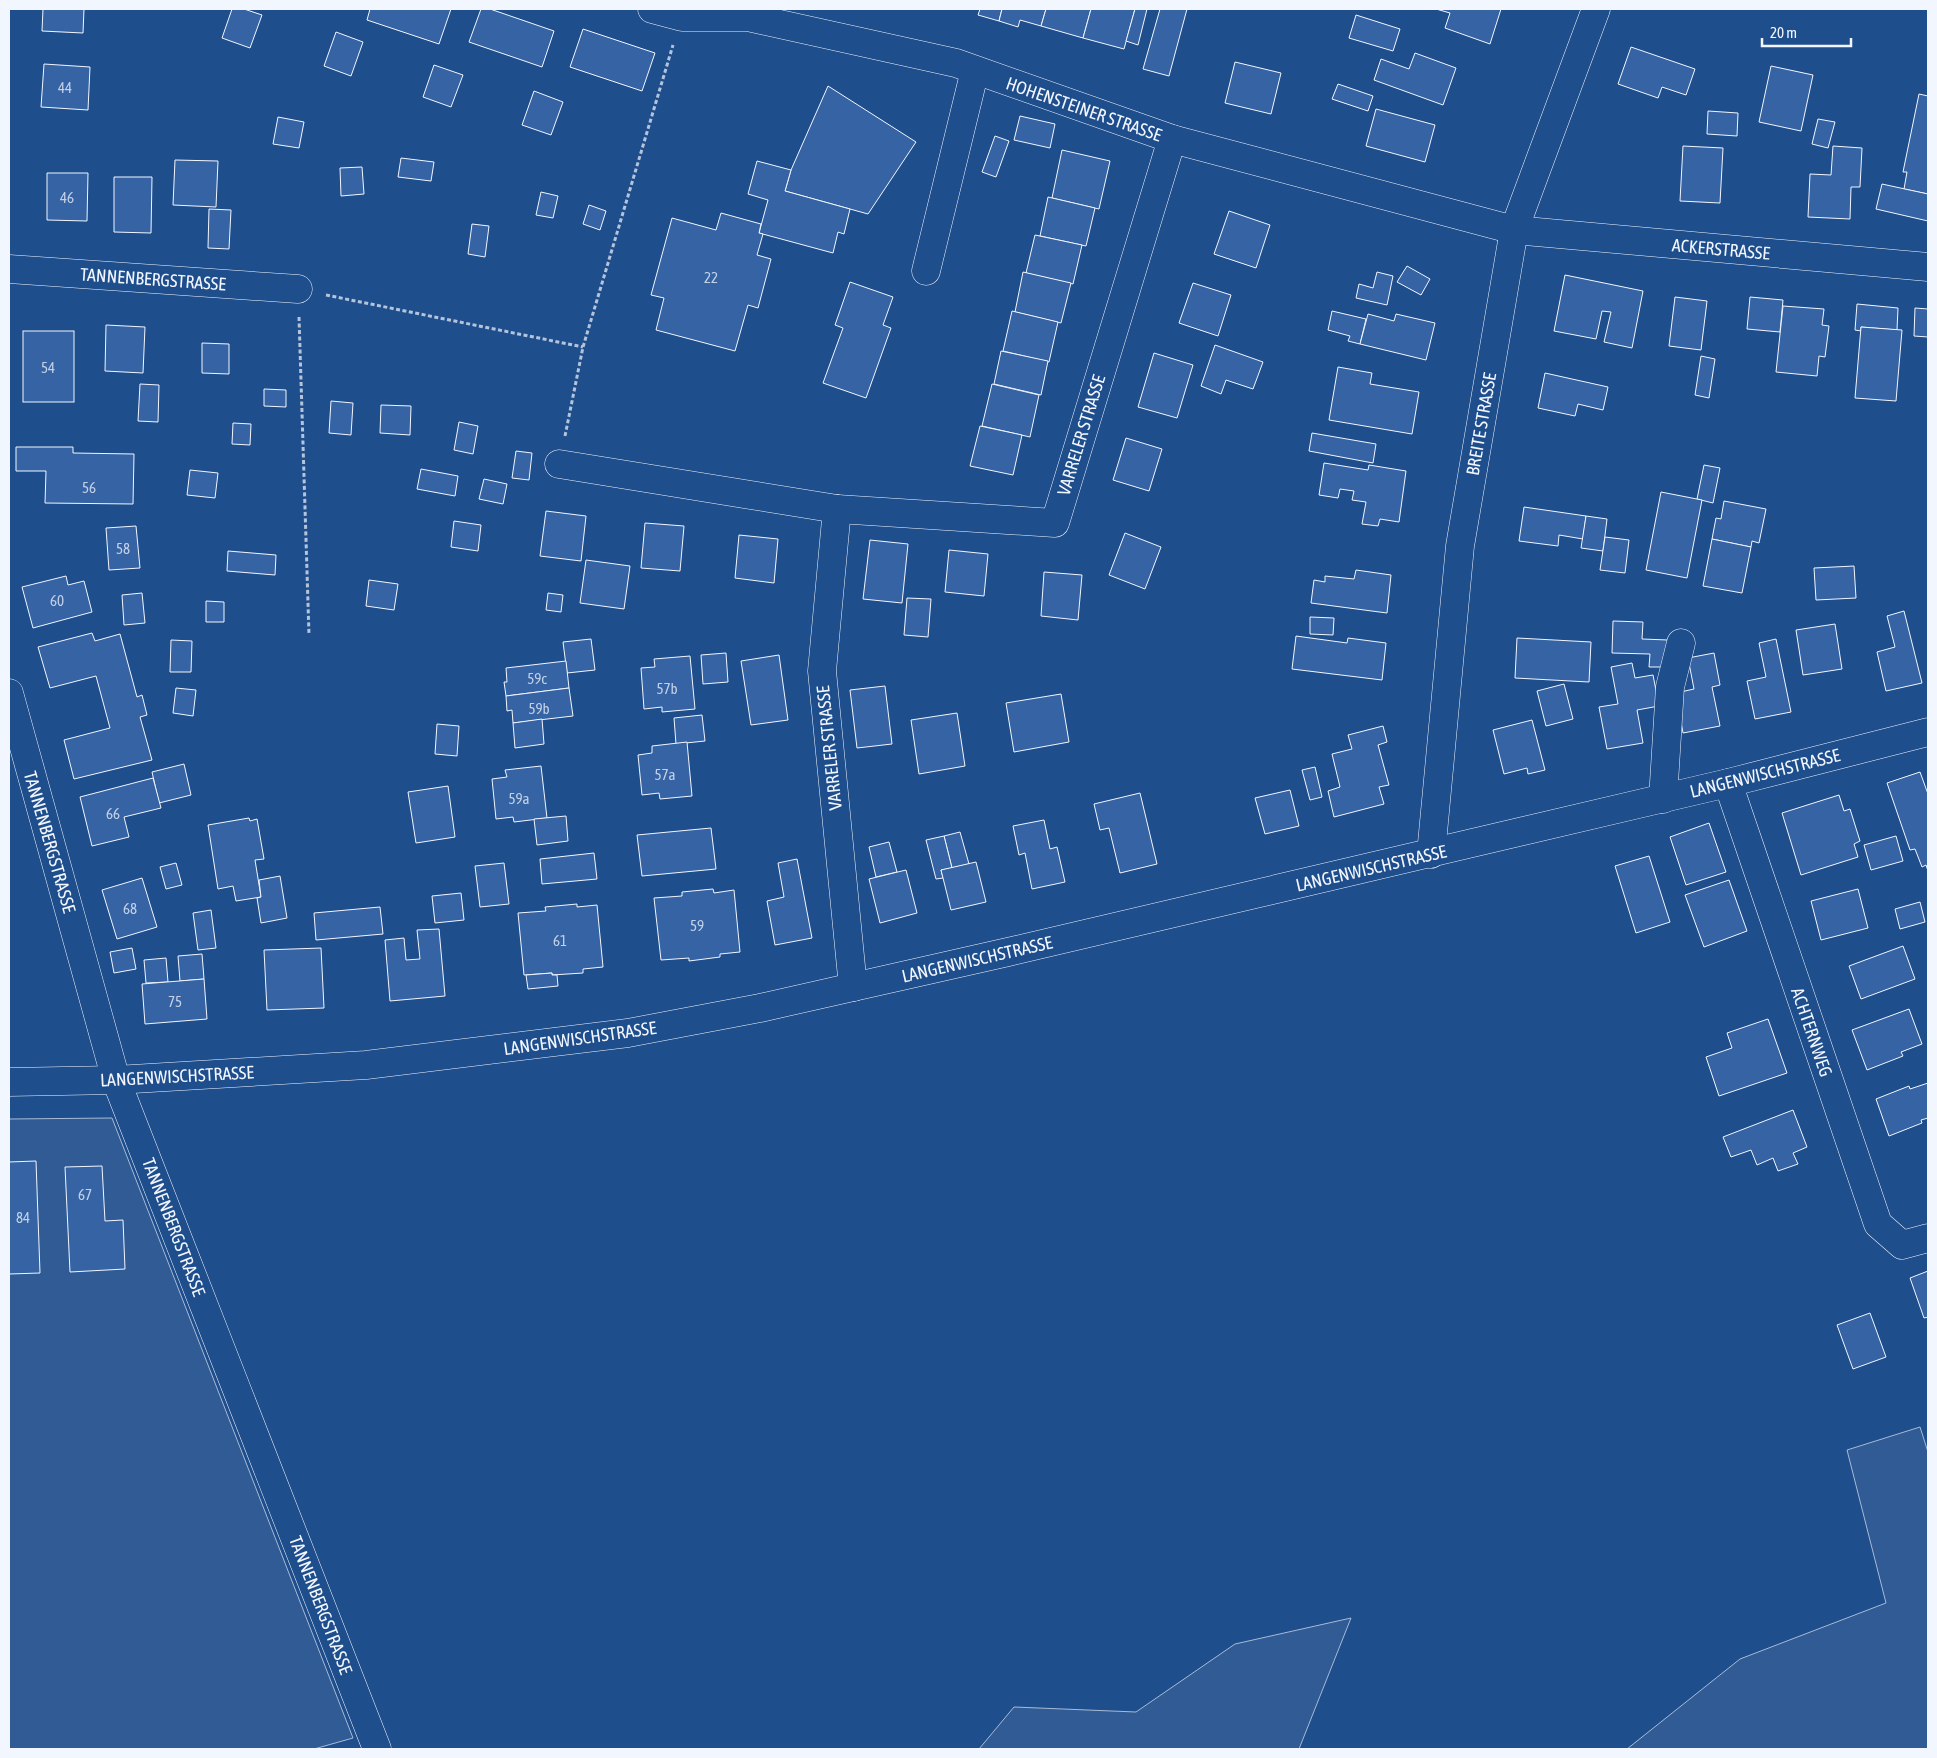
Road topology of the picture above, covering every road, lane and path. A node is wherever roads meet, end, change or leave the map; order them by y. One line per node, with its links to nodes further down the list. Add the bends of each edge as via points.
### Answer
1 (652, 9): 3 (street, HOHENSTEINER STRASSE)
2 (1596, 9): 6 (street, BREITE STRASSE)
3 (682, 17): 4 (street, HOHENSTEINER STRASSE, via 748,17); 11 (path)
4 (975, 70): 5 (street, HOHENSTEINER STRASSE); 9 (street)
5 (1172, 139): 6 (street, HOHENSTEINER STRASSE); 13 (street, VARRELER STRASSE, via 1054,523)
6 (1514, 230): 7 (street, ACKERSTRASSE); 20 (street, BREITE STRASSE, via 1460,546)
7 (1928, 267)
8 (9, 269): 10 (street, TANNENBERGSTRASSE)
9 (926, 271)
10 (298, 289): 11 (path); 14 (path)
11 (583, 347): 12 (path)
12 (559, 464): 13 (street, VARRELER STRASSE)
13 (837, 509): 21 (street, VARRELER STRASSE, via 822,671)
14 (309, 635)
15 (1681, 643): 19 (street, via 1670,687)
16 (9, 693): 22 (street, TANNENBERGSTRASSE)
17 (1928, 732): 18 (street, LANGENWISCHSTRASSE)
18 (1728, 784): 19 (street, LANGENWISCHSTRASSE); 24 (street, ACHTERNWEG, via 1878,1224 1902,1245)
19 (1663, 799): 20 (street, LANGENWISCHSTRASSE)
20 (1431, 854): 21 (street, LANGENWISCHSTRASSE)
21 (853, 987): 22 (street, LANGENWISCHSTRASSE, via 609,1036 366,1066)
22 (116, 1080): 23 (street, LANGENWISCHSTRASSE); 25 (street, TANNENBERGSTRASSE)
23 (9, 1082)
24 (1928, 1238)
25 (377, 1749)

